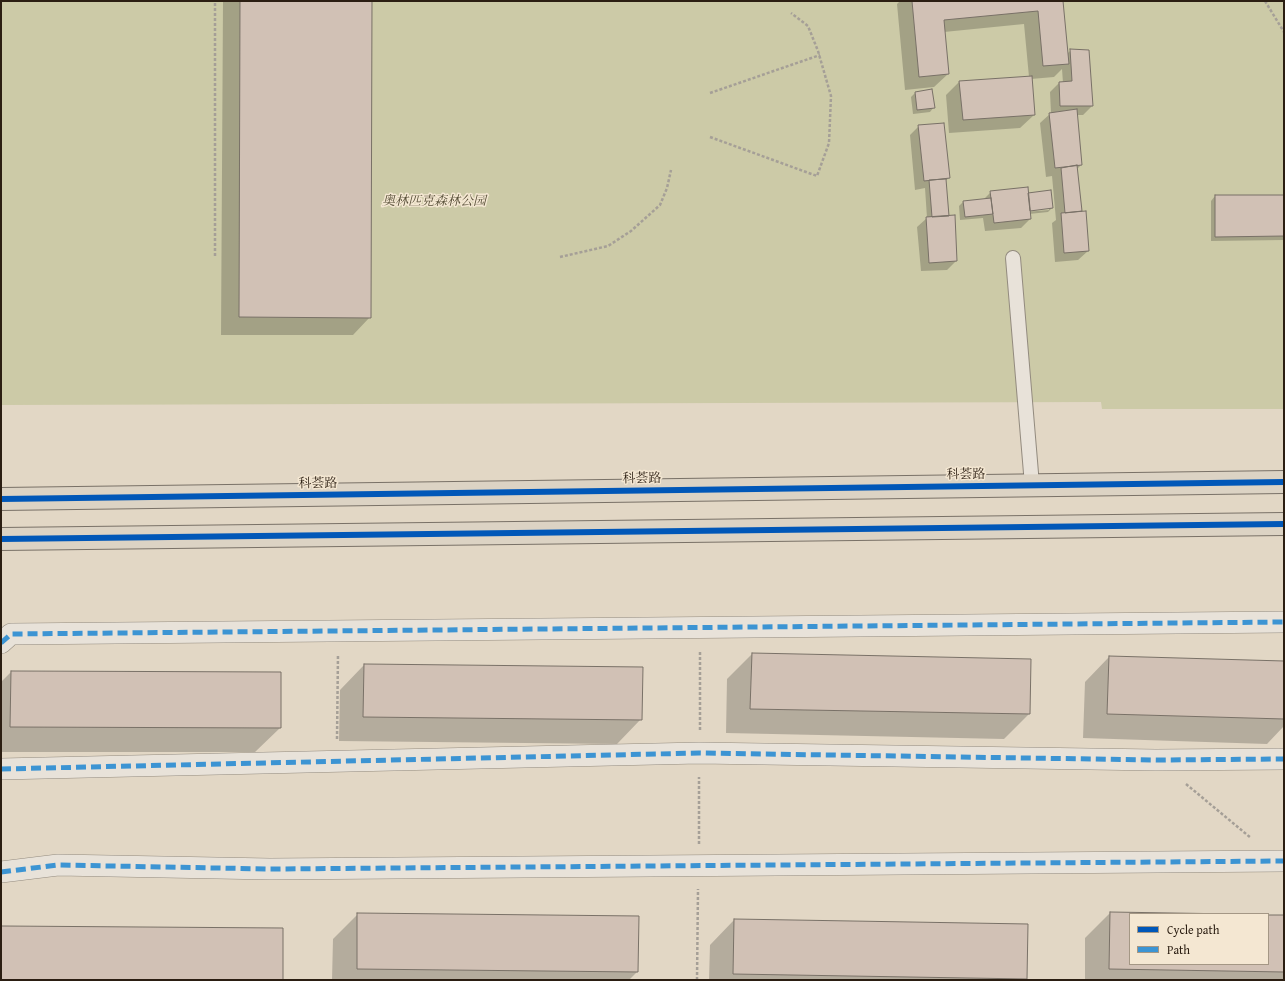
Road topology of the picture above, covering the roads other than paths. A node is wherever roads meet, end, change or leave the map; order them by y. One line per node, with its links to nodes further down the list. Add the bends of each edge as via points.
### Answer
1 (1013, 258): 3 (lane)
2 (1284, 482): 3 (main road, 科荟路)
3 (1032, 485): 4 (main road, 科荟路)
4 (1, 499)
5 (1284, 524): 6 (main road)
6 (1, 539)
7 (1284, 622): 8 (street, via 11,634)
8 (1, 643)
9 (1284, 759): 10 (street, via 1156,760 699,753)
10 (1, 769)
11 (1282, 861): 12 (street, via 270,869 58,865)
12 (1, 872)

